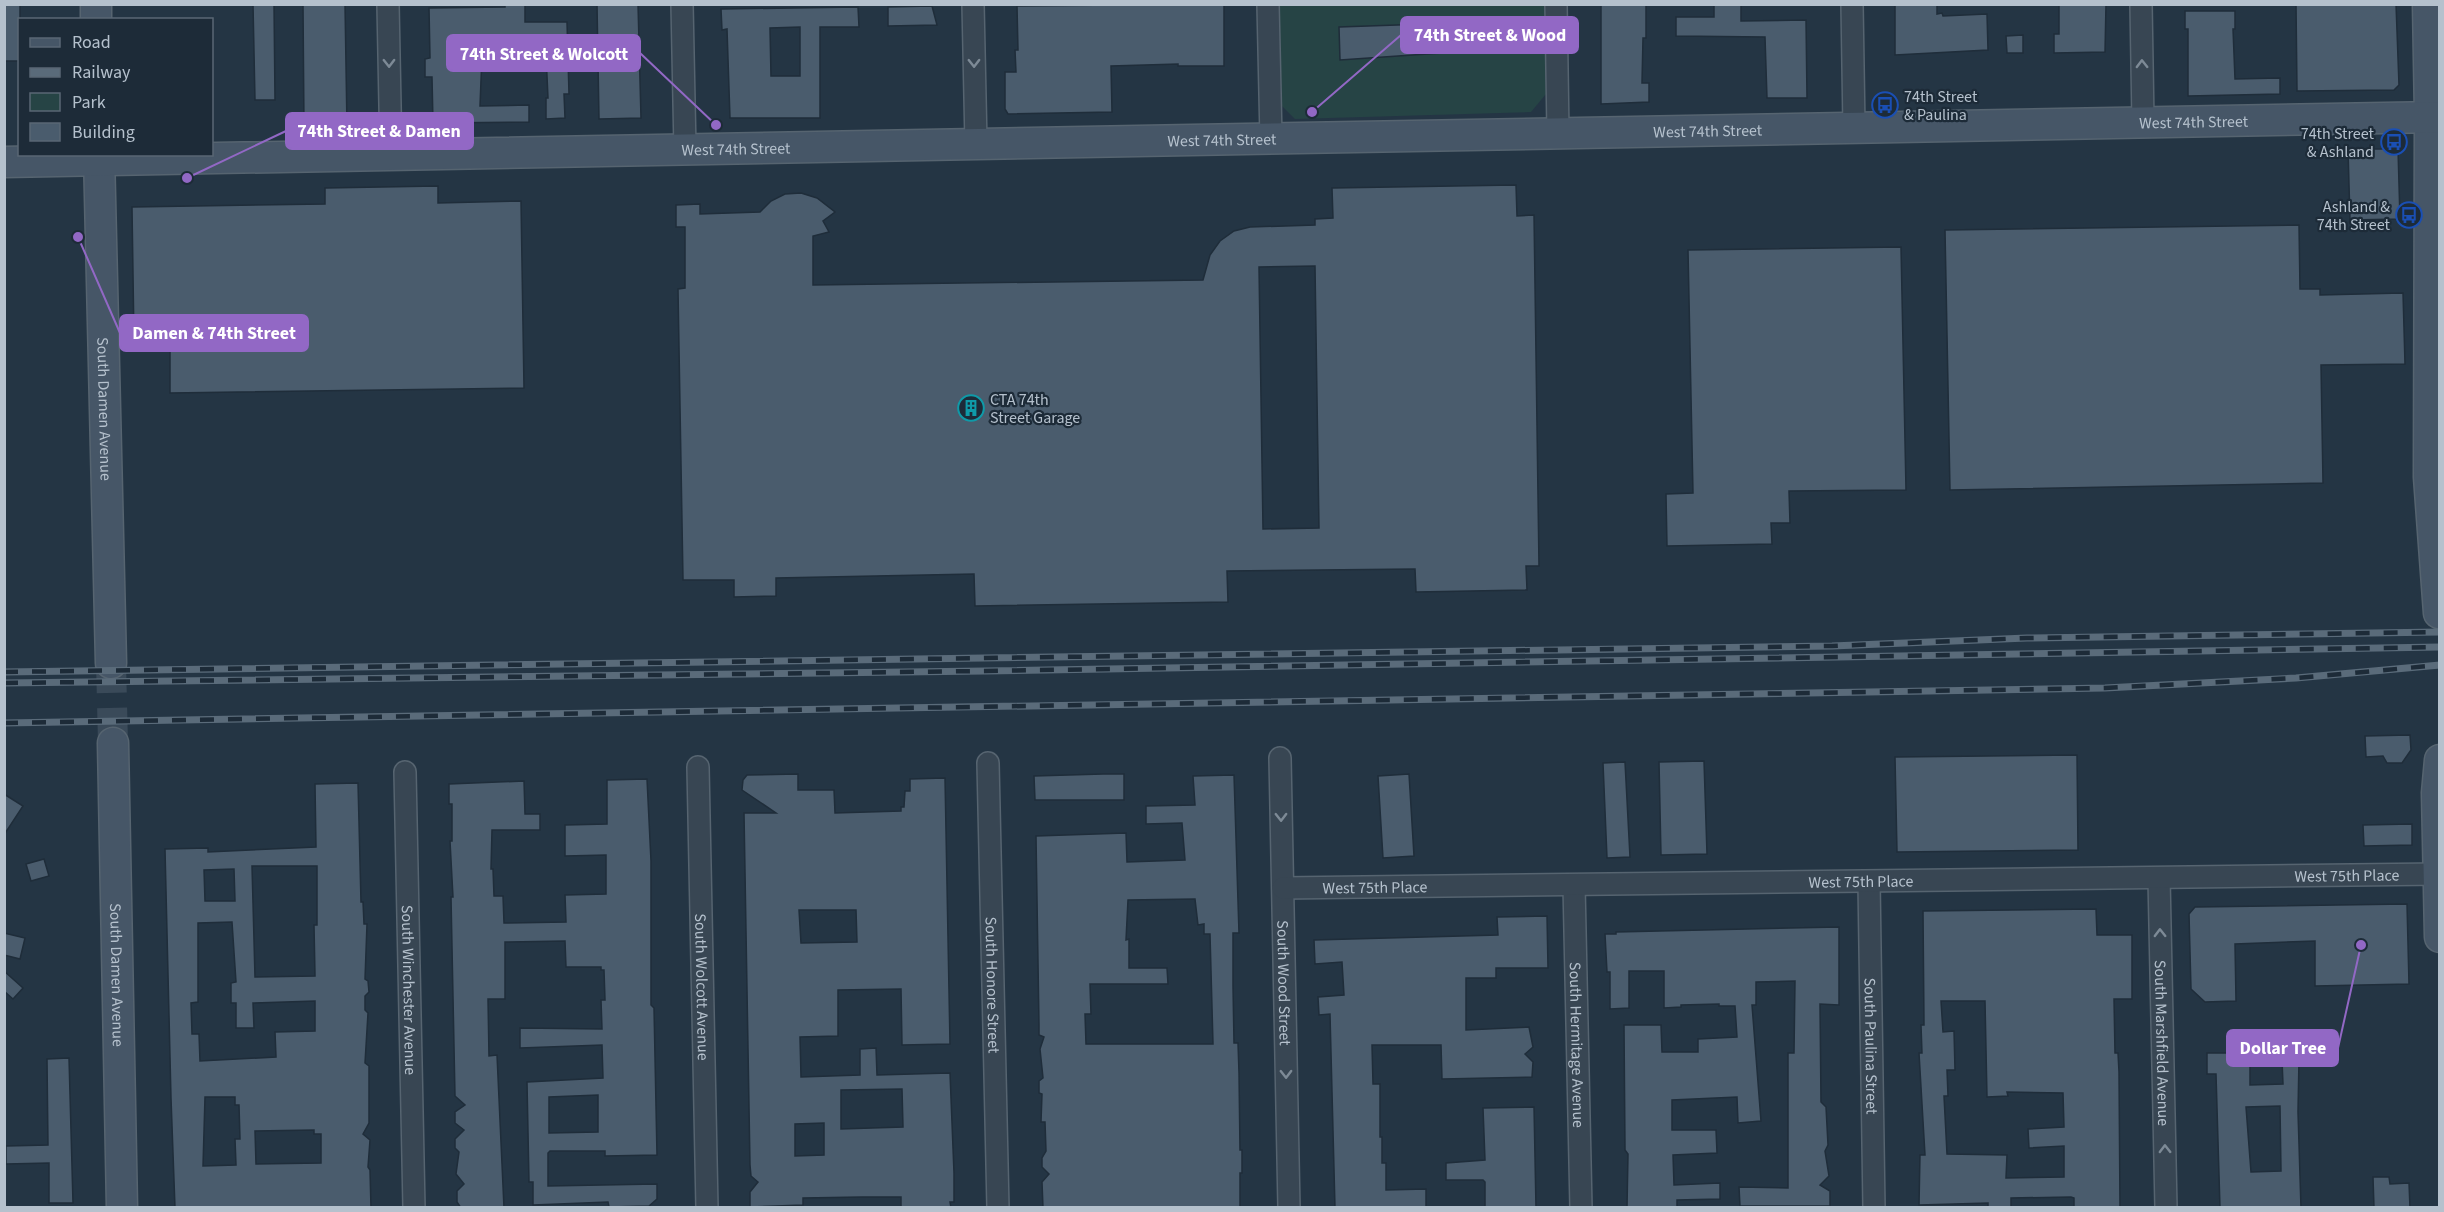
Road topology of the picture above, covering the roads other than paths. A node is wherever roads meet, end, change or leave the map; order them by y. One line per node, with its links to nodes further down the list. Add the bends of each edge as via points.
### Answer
1 (388, 4): 16 (street, one-way to 16)
2 (682, 4): 15 (street)
3 (973, 4): 14 (street, one-way to 14)
4 (1268, 4): 13 (street)
5 (1556, 4): 12 (street)
6 (1852, 4): 11 (street)
7 (2141, 4): 10 (street, one-way to 7)
8 (2428, 4): 9 (street)
9 (2435, 117): 10 (street, West 74th Street); 19 (street, via 2429,477)
10 (2143, 122): 11 (street, West 74th Street)
11 (1854, 128): 12 (street, West 74th Street)
12 (1558, 133): 13 (street, West 74th Street)
13 (1271, 139): 14 (street, West 74th Street)
14 (976, 144): 15 (street, West 74th Street)
15 (685, 150): 16 (street, West 74th Street)
16 (391, 156): 17 (street, West 74th Street)
17 (99, 158): 18 (street, West 74th Street); 20 (street, South Damen Avenue)
18 (4, 162)
19 (2439, 613)
20 (111, 663)
21 (113, 743): 33 (street, South Damen Avenue)
22 (1280, 758): 31 (street, South Wood Street, one-way to 31)
23 (2439, 760): 27 (street)
24 (988, 762): 36 (street, South Honore Street)
25 (698, 767): 35 (street, South Wolcott Avenue)
26 (405, 772): 34 (street, South Winchester Avenue)
27 (2439, 874): 28 (street, West 75th Place); 32 (street)
28 (2159, 878): 29 (street, West 75th Place); 40 (street, South Marshfield Avenue, one-way to 28)
29 (1869, 882): 30 (street, West 75th Place); 39 (street, South Paulina Street)
30 (1574, 885): 31 (street, West 75th Place); 38 (street, South Hermitage Avenue)
31 (1283, 888): 37 (street, South Wood Street, one-way to 37)
32 (2439, 937)
33 (122, 1208)
34 (414, 1208)
35 (707, 1208)
36 (998, 1208)
37 (1289, 1208)
38 (1581, 1208)
39 (1874, 1208)
40 (2166, 1208)

